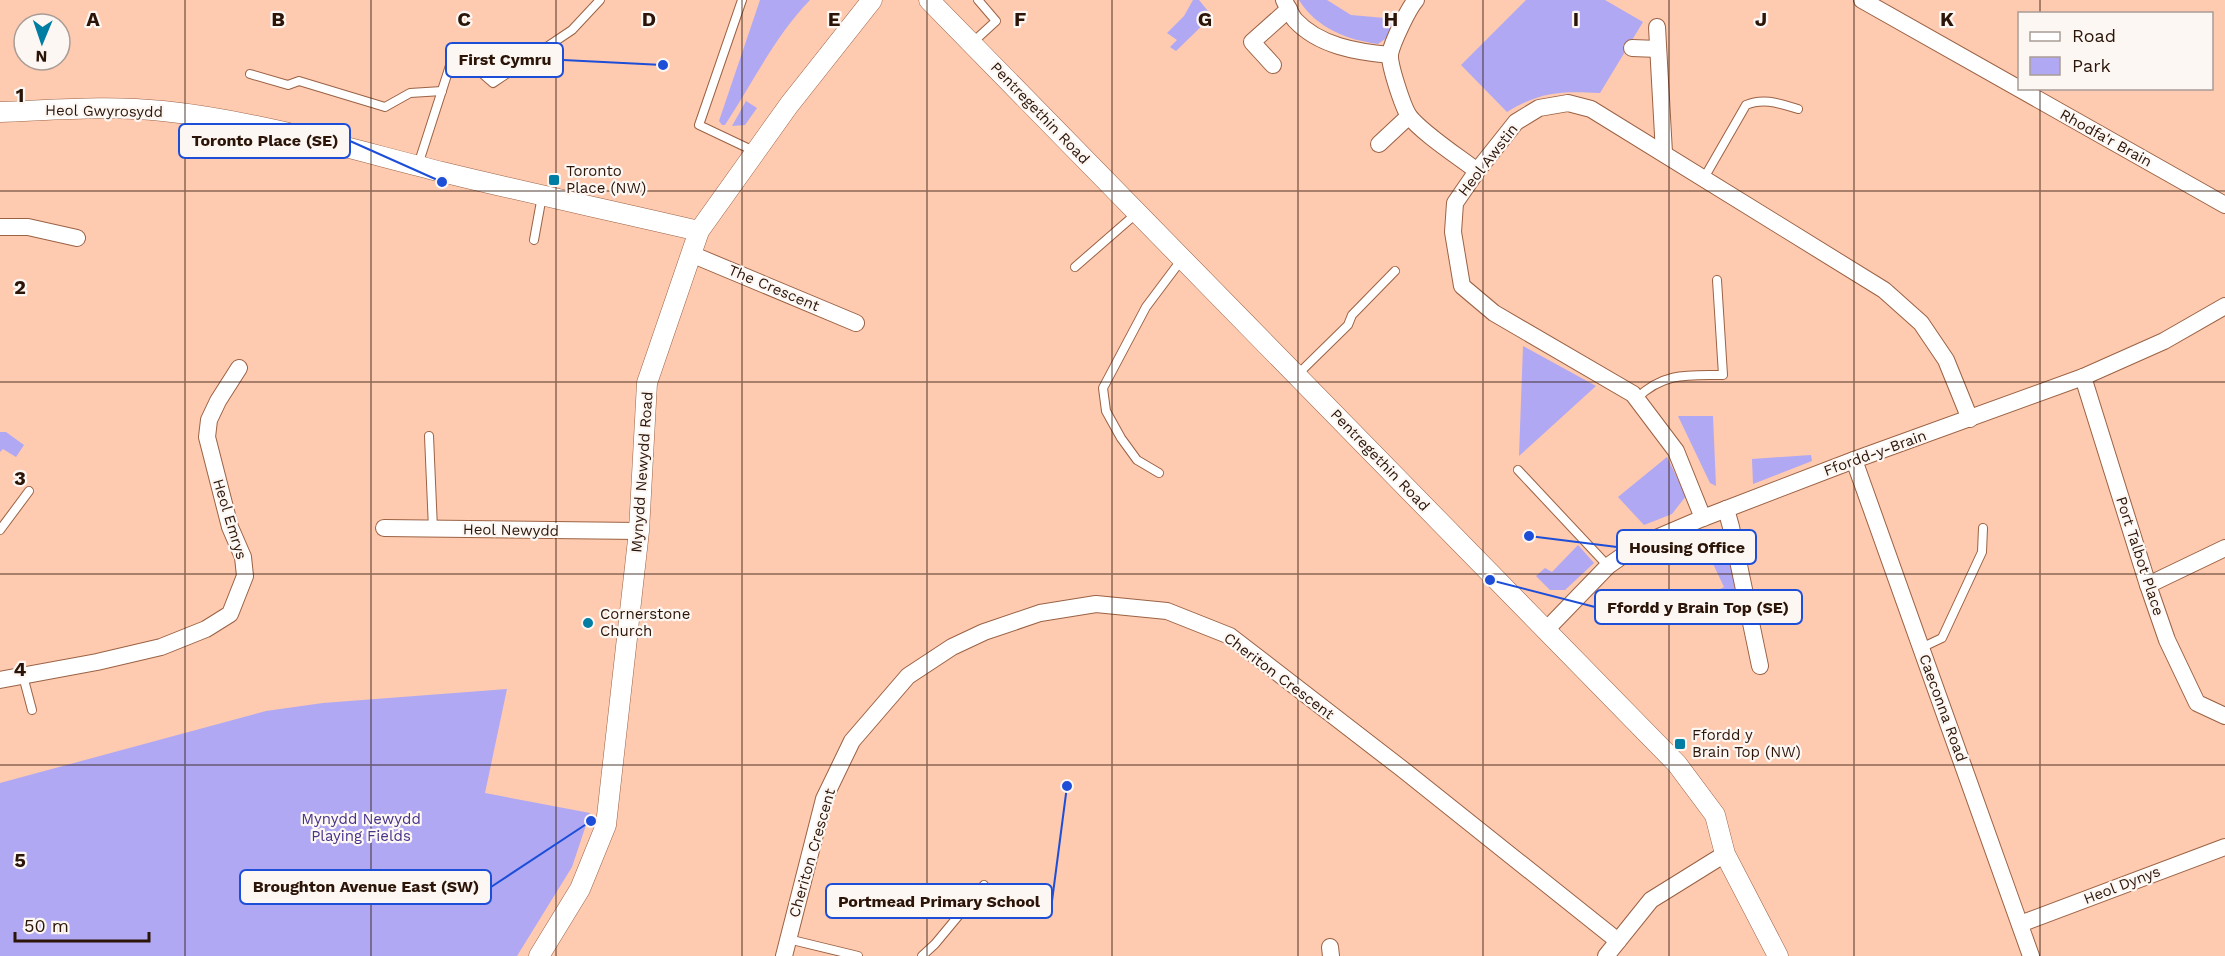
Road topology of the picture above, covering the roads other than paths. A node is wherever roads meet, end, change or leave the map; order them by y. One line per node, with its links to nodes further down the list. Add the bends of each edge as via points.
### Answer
1 (600, 0): 18 (lane, via 572,30 493,83 455,50)
2 (742, 0): 23 (lane, via 699,125)
3 (872, 0): 23 (street, Mynydd Newydd Road)
4 (929, 0): 10 (street, Pentregethin Road)
5 (978, 0): 10 (lane, via 996,21)
6 (1416, 0): 13 (street)
7 (1862, 0): 16 (street, Rhodfa'r Brain)
8 (1286, 4): 13 (street, via 1295,20 1325,42); 14 (street, via 1252,42)
9 (1657, 27): 12 (street)
10 (972, 44): 30 (street, Pentregethin Road)
11 (1632, 48): 12 (street)
12 (1658, 49): 24 (street)
13 (1390, 55): 21 (street, via 1397,88)
14 (1273, 65)
15 (250, 74): 18 (lane, via 288,85 299,81 384,107 410,93)
16 (2018, 88)
17 (2021, 90): 29 (street, Rhodfa'r Brain)
18 (442, 91): 25 (lane)
19 (1798, 109): 27 (lane, via 1770,101 1746,105)
20 (0, 112): 25 (street, Heol Gwyrosydd, via 84,108 162,111 322,141)
21 (1409, 116): 22 (street); 26 (street)
22 (1379, 144)
23 (756, 152): 32 (street, Mynydd Newydd Road)
24 (1664, 153): 26 (street, Heol Awstin, via 1591,109 1568,103 1539,108 1516,122); 27 (street, Heol Awstin)
25 (418, 166): 28 (street, Heol Gwyrosydd)
26 (1477, 171): 45 (street, Heol Awstin, via 1455,203 1453,232 1462,286 1494,313)
27 (1704, 178): 46 (street, Heol Awstin, via 1884,290 1921,323 1946,360)
28 (543, 195): 32 (street, Heol Gwyrosydd); 34 (lane)
29 (2225, 205)
30 (1138, 213): 36 (street, Pentregethin Road); 37 (lane)
31 (0, 226): 33 (street, via 28,227)
32 (699, 231): 35 (street, Mynydd Newydd Road)
33 (77, 238)
34 (534, 240)
35 (691, 254): 41 (street, The Crescent); 58 (street, Mynydd Newydd Road, via 647,384)
36 (1182, 259): 43 (street, Pentregethin Road); 50 (lane, via 1146,307 1103,388 1106,411 1121,438 1137,460)
37 (1075, 267)
38 (1395, 271): 43 (lane, via 1352,315 1348,325)
39 (1717, 280): 45 (lane, via 1723,375 1671,377)
40 (2225, 306): 44 (street, Ffordd-y-Brain, via 2164,341)
41 (856, 323)
42 (239, 368): 65 (street, Heol Emrys, via 209,420 207,437 230,527 243,557 245,576 230,614 206,629 161,647)
43 (1296, 375): 62 (street, Pentregethin Road)
44 (2083, 377): 46 (street, Ffordd-y-Brain); 61 (street, Port Talbot Place)
45 (1637, 398): 53 (street, Heol Awstin, via 1676,452)
46 (1970, 419): 48 (street, Ffordd-y-Brain)
47 (429, 436): 56 (lane)
48 (1854, 460): 52 (street, Ffordd-y-Brain); 63 (street, Caeconna Road)
49 (1518, 470): 60 (lane)
50 (1159, 473)
51 (29, 491): 57 (lane)
52 (1726, 509): 53 (street, Ffordd-y-Brain); 64 (street)
53 (1703, 518): 60 (street, Ffordd-y-Brain, via 1635,547)
54 (384, 528): 56 (street, Heol Newydd)
55 (1983, 528): 63 (lane, via 1982,552 1942,638)
56 (433, 529): 58 (street, Heol Newydd)
57 (0, 530)
58 (639, 531): 75 (street, Mynydd Newydd Road, via 606,825 580,889)
59 (2225, 548): 61 (street)
60 (1608, 566): 62 (street, Ffordd-y-Brain)
61 (2148, 585): 68 (street, Port Talbot Place, via 2167,640 2197,703)
62 (1546, 630): 70 (street, Pentregethin Road, via 1677,764 1715,815)
63 (1921, 648): 72 (street, Caeconna Road)
64 (1760, 666)
65 (23, 676): 66 (street, Heol Emrys); 67 (lane)
66 (0, 680)
67 (32, 710)
68 (2225, 716)
69 (2225, 847): 72 (street, Heol Dynys)
70 (1725, 854): 74 (street, via 1652,900); 80 (street, Pentregethin Road)
71 (984, 885): 78 (lane)
72 (2019, 924): 81 (street, Caeconna Road)
73 (788, 939): 74 (street, Cheriton Crescent, via 824,799 852,741 908,676 952,646 984,632 1040,613 1096,604 1167,611 1230,636); 76 (street, Cheriton Crescent); 77 (lane)
74 (1618, 941): 79 (street)
75 (539, 956)
76 (784, 956)
77 (858, 956)
78 (922, 956)
79 (1605, 956)
80 (1778, 956)
81 (2031, 956)

